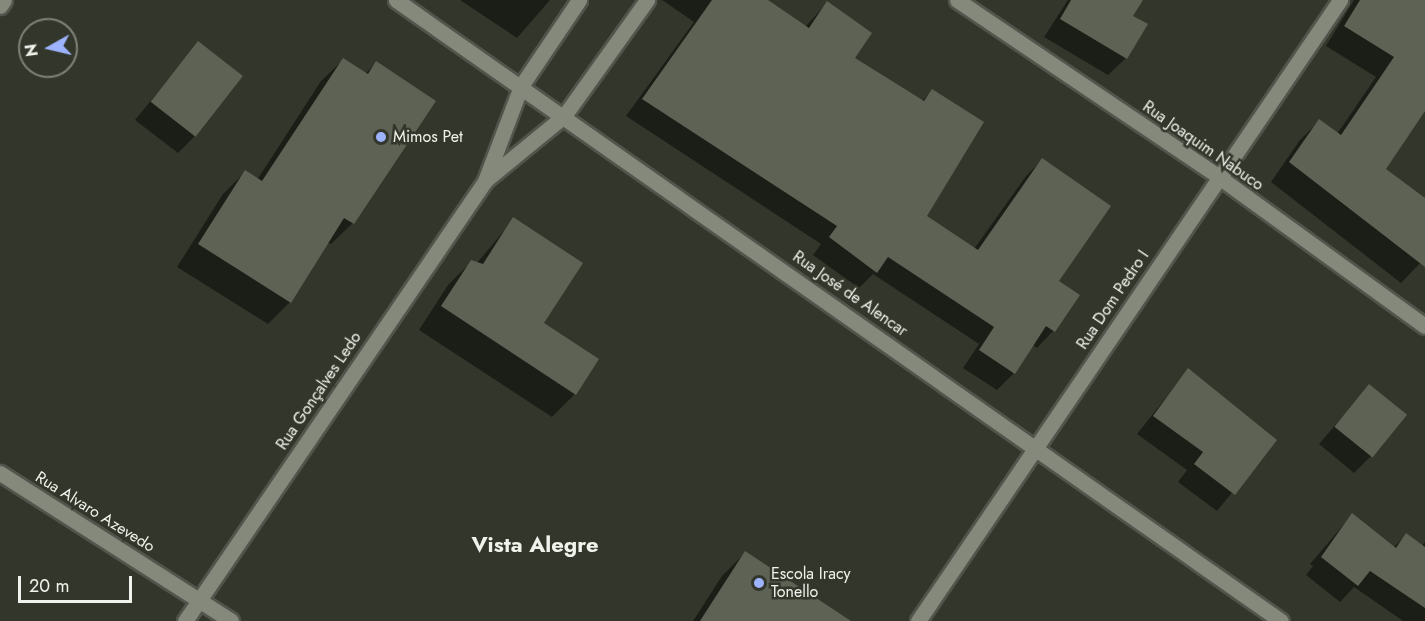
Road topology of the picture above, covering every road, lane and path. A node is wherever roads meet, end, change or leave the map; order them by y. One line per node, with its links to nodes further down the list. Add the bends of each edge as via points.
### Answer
1 (4, 0): 7 (street)
2 (396, 0): 8 (street, Rua José de Alencar)
3 (579, 0): 8 (street, Rua Gonçalves Ledo)
4 (647, 0): 9 (street, Rua Gonçalves Ledo)
5 (957, 0): 10 (street, Rua Joaquim Nabuco)
6 (1340, 0): 10 (street, Rua Dom Pedro I)
7 (0, 6)
8 (520, 86): 9 (street, Rua José de Alencar); 11 (street, Rua Gonçalves Ledo)
9 (564, 116): 11 (street, Rua Gonçalves Ledo); 13 (street, Rua José de Alencar)
10 (1219, 177): 12 (street, Rua Joaquim Nabuco); 13 (street, Rua Dom Pedro I)
11 (485, 181): 15 (street, Rua Gonçalves Ledo)
12 (1425, 326)
13 (1035, 446): 18 (street, Rua Dom Pedro I); 19 (street, Rua José de Alencar)
14 (0, 473): 15 (street, Rua Alvaro Azevedo)
15 (199, 600): 16 (street, Rua Gonçalves Ledo); 17 (street, Rua Alvaro Azevedo)
16 (185, 621)
17 (231, 621)
18 (918, 621)
19 (1281, 621)

